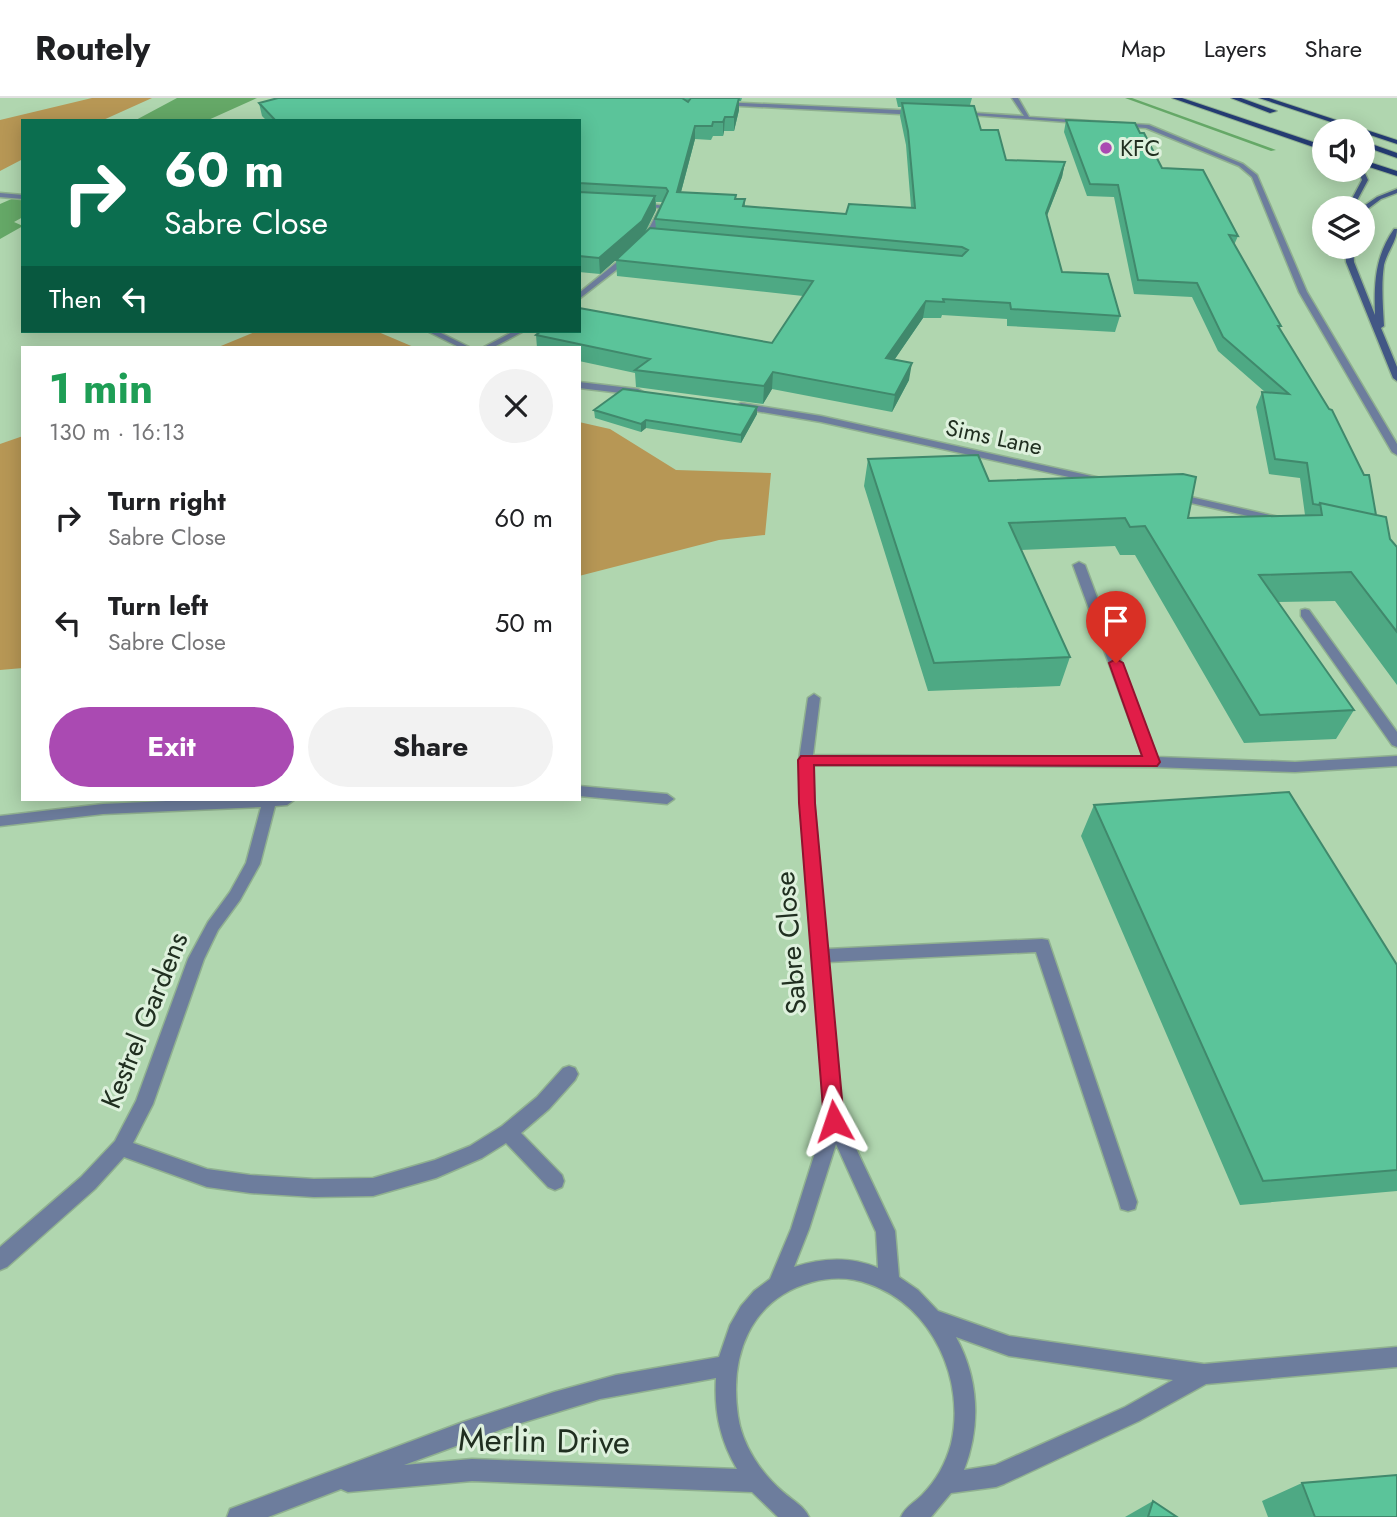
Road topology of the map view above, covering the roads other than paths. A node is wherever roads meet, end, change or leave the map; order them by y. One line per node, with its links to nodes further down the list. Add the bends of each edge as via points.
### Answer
1 (766, 98): 7 (street)
2 (1015, 98): 10 (street)
3 (1178, 98): 13 (main road)
4 (1234, 98): 11 (main road)
5 (1262, 98): 12 (main road)
6 (717, 103): 7 (street)
7 (765, 107): 8 (street)
8 (925, 113)
9 (953, 114): 10 (street)
10 (1027, 117): 37 (street, via 1147,126 1255,176 1303,292)
11 (1292, 118)
12 (1397, 140)
13 (1312, 145)
14 (1375, 148): 15 (main road)
15 (1397, 156)
16 (1375, 167): 17 (main road)
17 (1397, 174)
18 (1397, 191): 21 (main road)
19 (0, 195): 20 (street)
20 (21, 197)
21 (1375, 201)
22 (628, 205): 24 (street, via 664,206)
23 (1397, 231): 30 (main road, via 1378,265)
24 (648, 239): 25 (street); 27 (street)
25 (662, 240)
26 (1350, 259): 30 (main road)
27 (581, 296)
28 (435, 333): 31 (street)
29 (516, 333): 32 (street)
30 (1380, 334): 33 (main road)
31 (463, 346)
32 (490, 346)
33 (1397, 378)
34 (581, 385): 35 (street)
35 (654, 395)
36 (729, 405): 38 (street, Sims Lane, via 800,415)
37 (1397, 452)
38 (1121, 485)
39 (1162, 494): 40 (street)
40 (1284, 521)
41 (1079, 565): 47 (street)
42 (1305, 612): 44 (street)
43 (814, 698): 45 (street, Sabre Close)
44 (1397, 742)
45 (806, 760): 47 (street); 53 (street, Sabre Close)
46 (1397, 761): 47 (street, via 1295,767)
47 (1152, 762)
48 (581, 791): 49 (street)
49 (667, 799)
50 (269, 801): 51 (street); 57 (street, Kestrel Gardens, via 253,864 196,959 144,1104)
51 (104, 804): 52 (street)
52 (0, 821)
53 (820, 956): 55 (street, Sabre Close); 59 (street, via 1042,945)
54 (569, 1074): 56 (street, Kestrel Gardens)
55 (834, 1121): 61 (street, Sabre Close, via 885,1231); 62 (street, Sabre Close)
56 (508, 1132): 57 (street, Kestrel Gardens, via 436,1169 373,1187 301,1187 207,1178); 58 (street)
57 (121, 1147): 60 (street, Kestrel Gardens, via 88,1183)
58 (555, 1181)
59 (1128, 1202)
60 (0, 1260)
61 (889, 1280): 62 (street, via 852,1268 813,1269); 63 (street)
62 (778, 1283): 65 (street, via 754,1304 736,1332)
63 (935, 1320): 66 (street, via 1009,1346); 69 (street, via 956,1358 966,1401 963,1443)
64 (1397, 1357): 66 (street)
65 (727, 1366): 67 (street, via 725,1405 736,1445); 68 (street, Merlin Drive, via 603,1388 456,1433)
66 (1204, 1374): 69 (street, via 1132,1414 996,1476)
67 (755, 1480): 68 (street, Merlin Drive, via 472,1470); 71 (street)
68 (333, 1482): 70 (street, Merlin Drive)
69 (946, 1483): 72 (street, via 924,1510)
70 (238, 1517)
71 (798, 1517)
72 (912, 1517)

